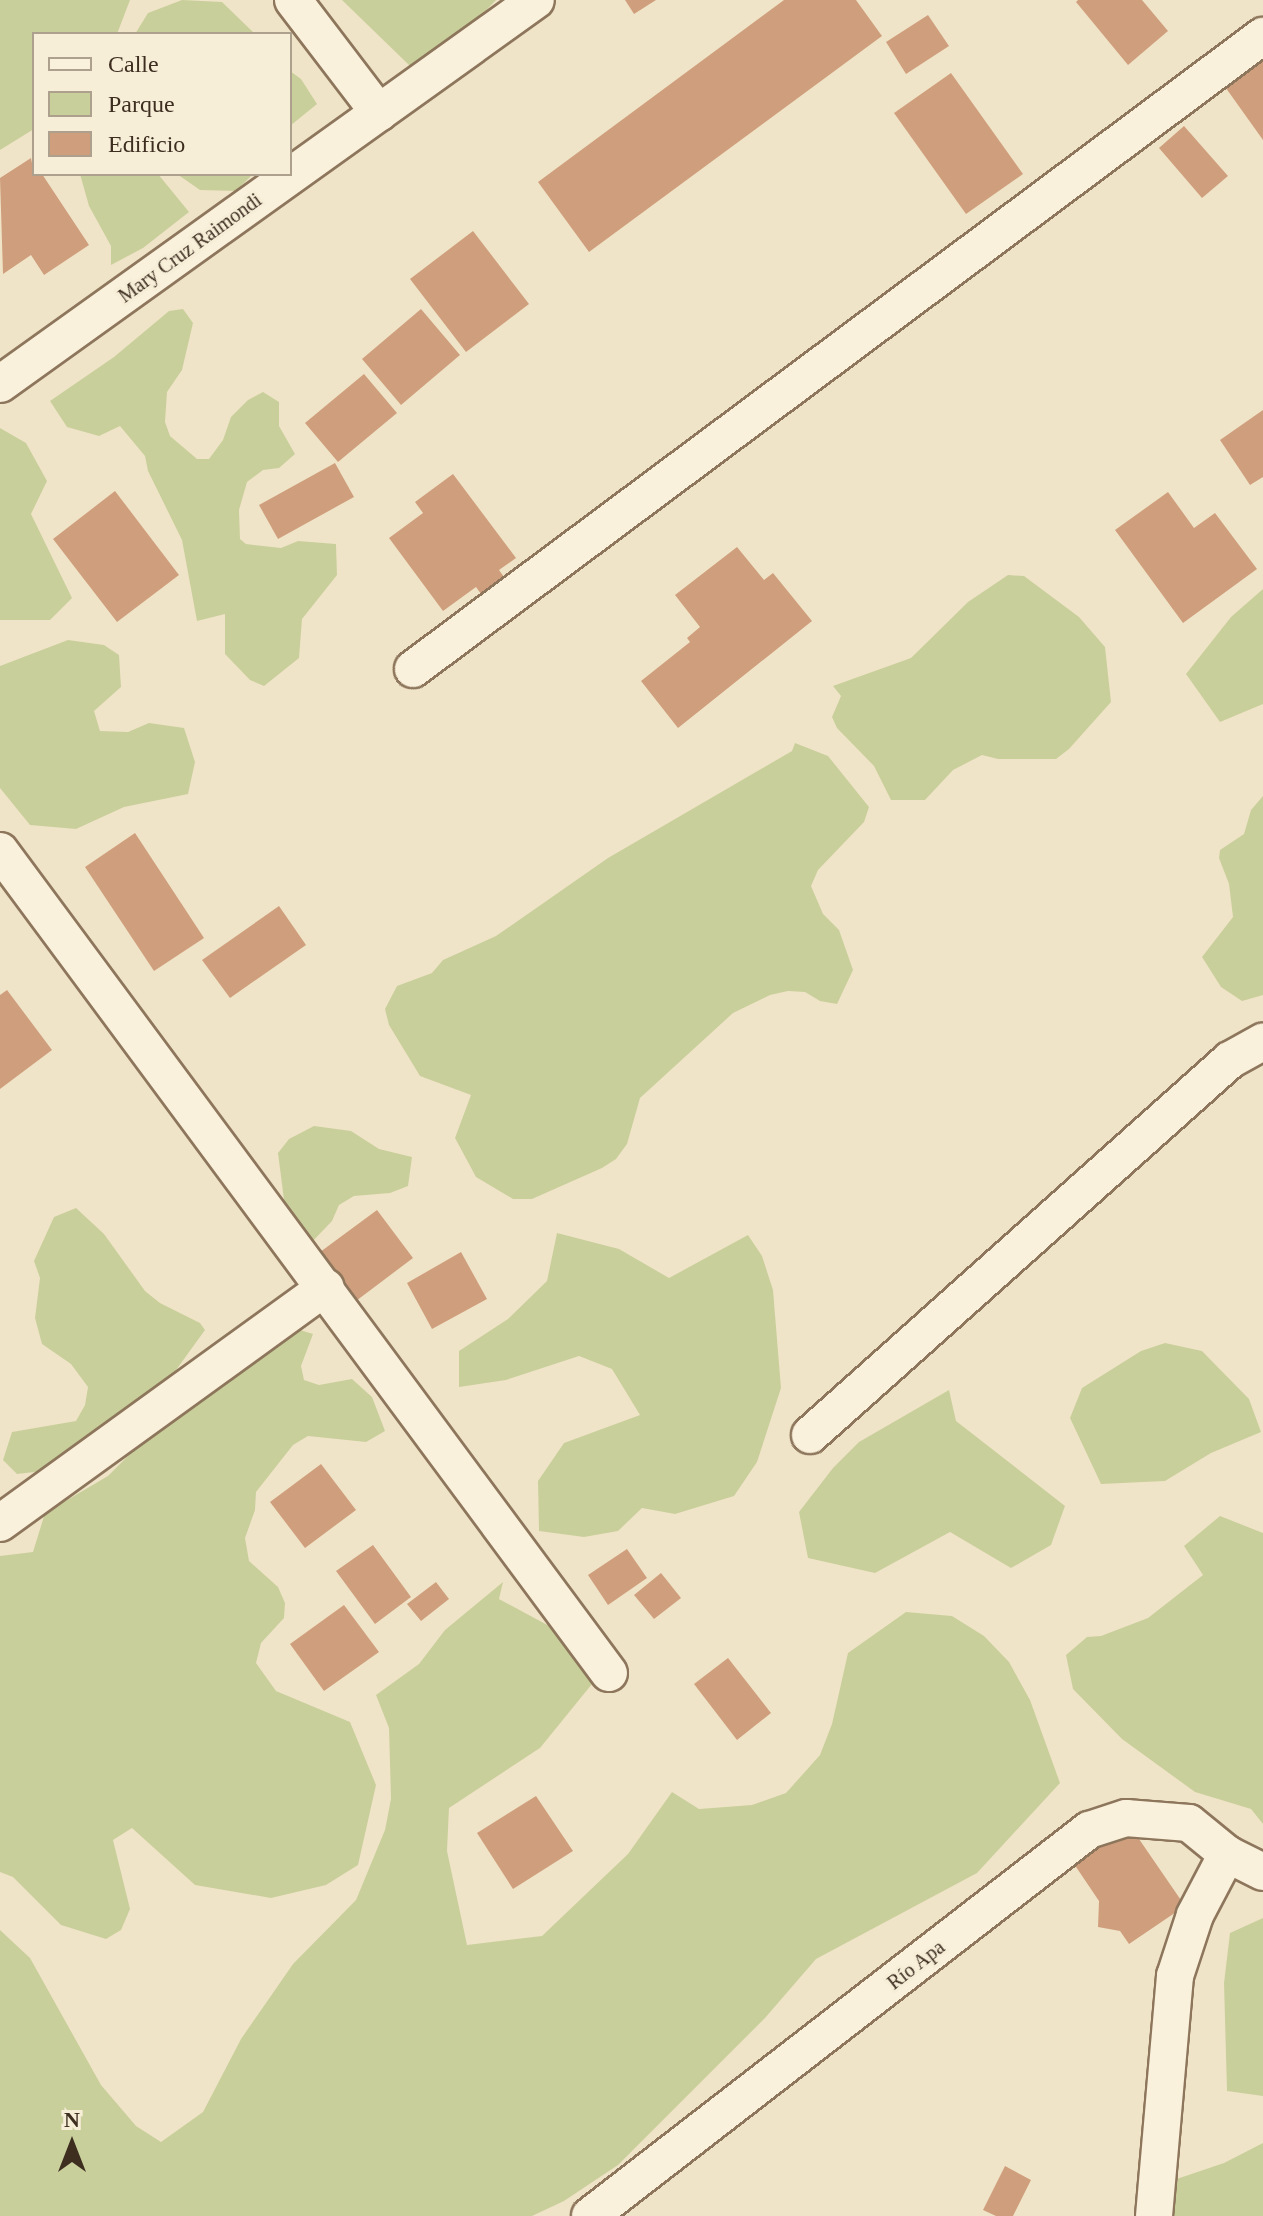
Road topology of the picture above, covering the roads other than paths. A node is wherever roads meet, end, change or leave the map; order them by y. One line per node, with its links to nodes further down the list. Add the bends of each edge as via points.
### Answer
1 (293, 0): 4 (street)
2 (536, 0): 4 (street, Mary Cruz Raimondi)
3 (1263, 36): 8 (street)
4 (379, 113): 5 (street, Mary Cruz Raimondi)
5 (292, 175)
6 (291, 176): 7 (street, Mary Cruz Raimondi)
7 (0, 384)
8 (413, 669)
9 (0, 851): 11 (street)
10 (1263, 1042): 12 (street, via 1230,1060)
11 (326, 1287): 13 (street); 14 (street)
12 (810, 1435)
13 (0, 1523)
14 (609, 1673)
15 (1227, 1854): 16 (street, Río Apa); 17 (street, Río Apa, via 1189,1823 1126,1818 1089,1830); 18 (street, via 1195,1915 1175,1976)
16 (1263, 1872)
17 (590, 2216)
18 (1154, 2216)

